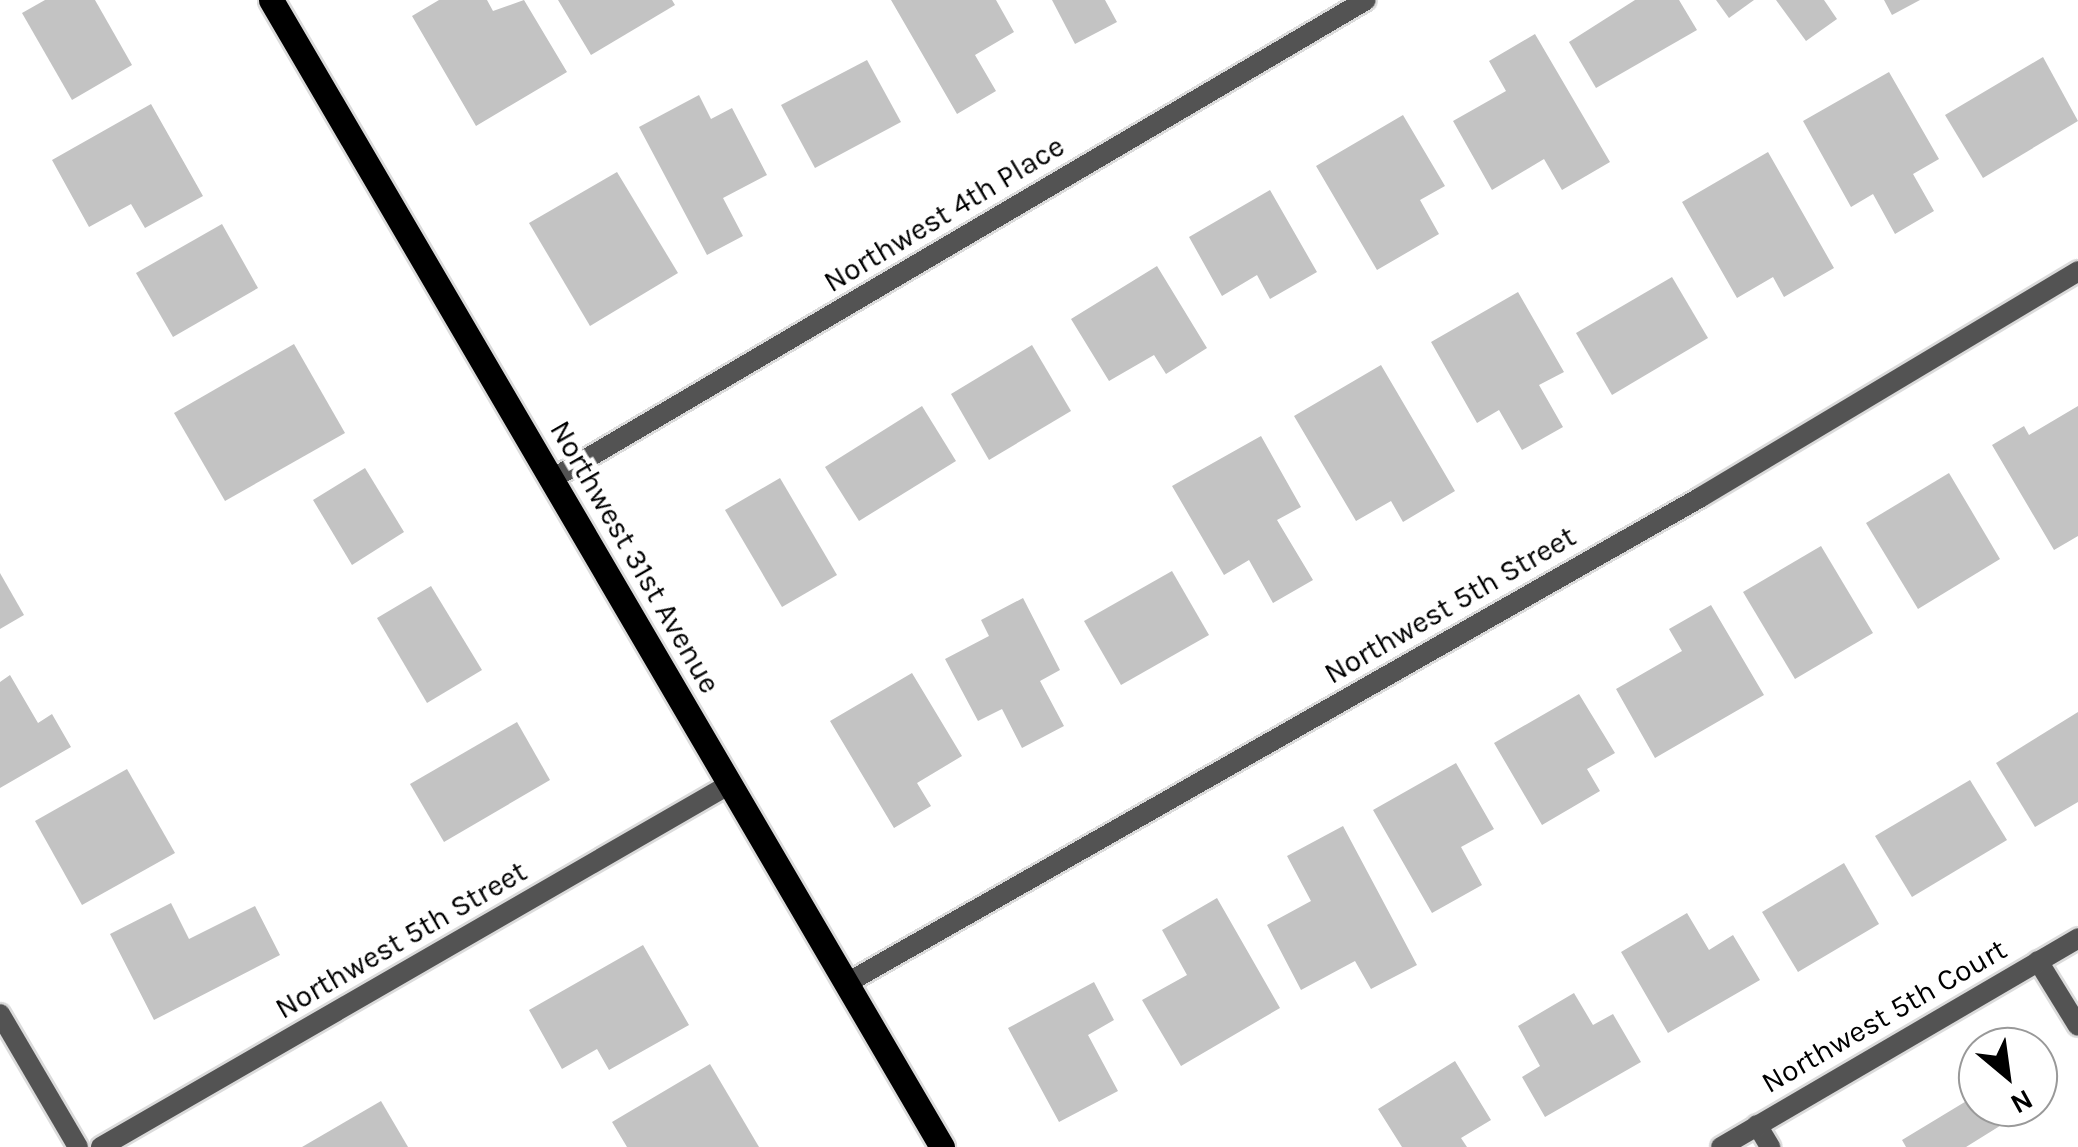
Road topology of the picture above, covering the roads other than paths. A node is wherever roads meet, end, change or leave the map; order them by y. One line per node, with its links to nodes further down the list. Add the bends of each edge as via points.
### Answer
1 (271, 0): 4 (main road, Northwest 31st Avenue)
2 (1366, 0): 4 (street, Northwest 4th Place)
3 (2078, 271): 8 (street, Northwest 5th Street, via 1700,497)
4 (552, 479): 5 (main road, Northwest 31st Avenue)
5 (730, 784): 8 (main road, Northwest 31st Avenue); 13 (street, Northwest 5th Street)
6 (2078, 938): 7 (street, Northwest 5th Court)
7 (2038, 961): 10 (street); 11 (street, Northwest 5th Court)
8 (847, 983): 14 (main road, Northwest 31st Avenue)
9 (0, 1014): 12 (street)
10 (2078, 1026)
11 (1757, 1126): 15 (street, Northwest 5th Court); 16 (street)
12 (78, 1147)
13 (101, 1147)
14 (942, 1147)
15 (1721, 1147)
16 (1770, 1147)

